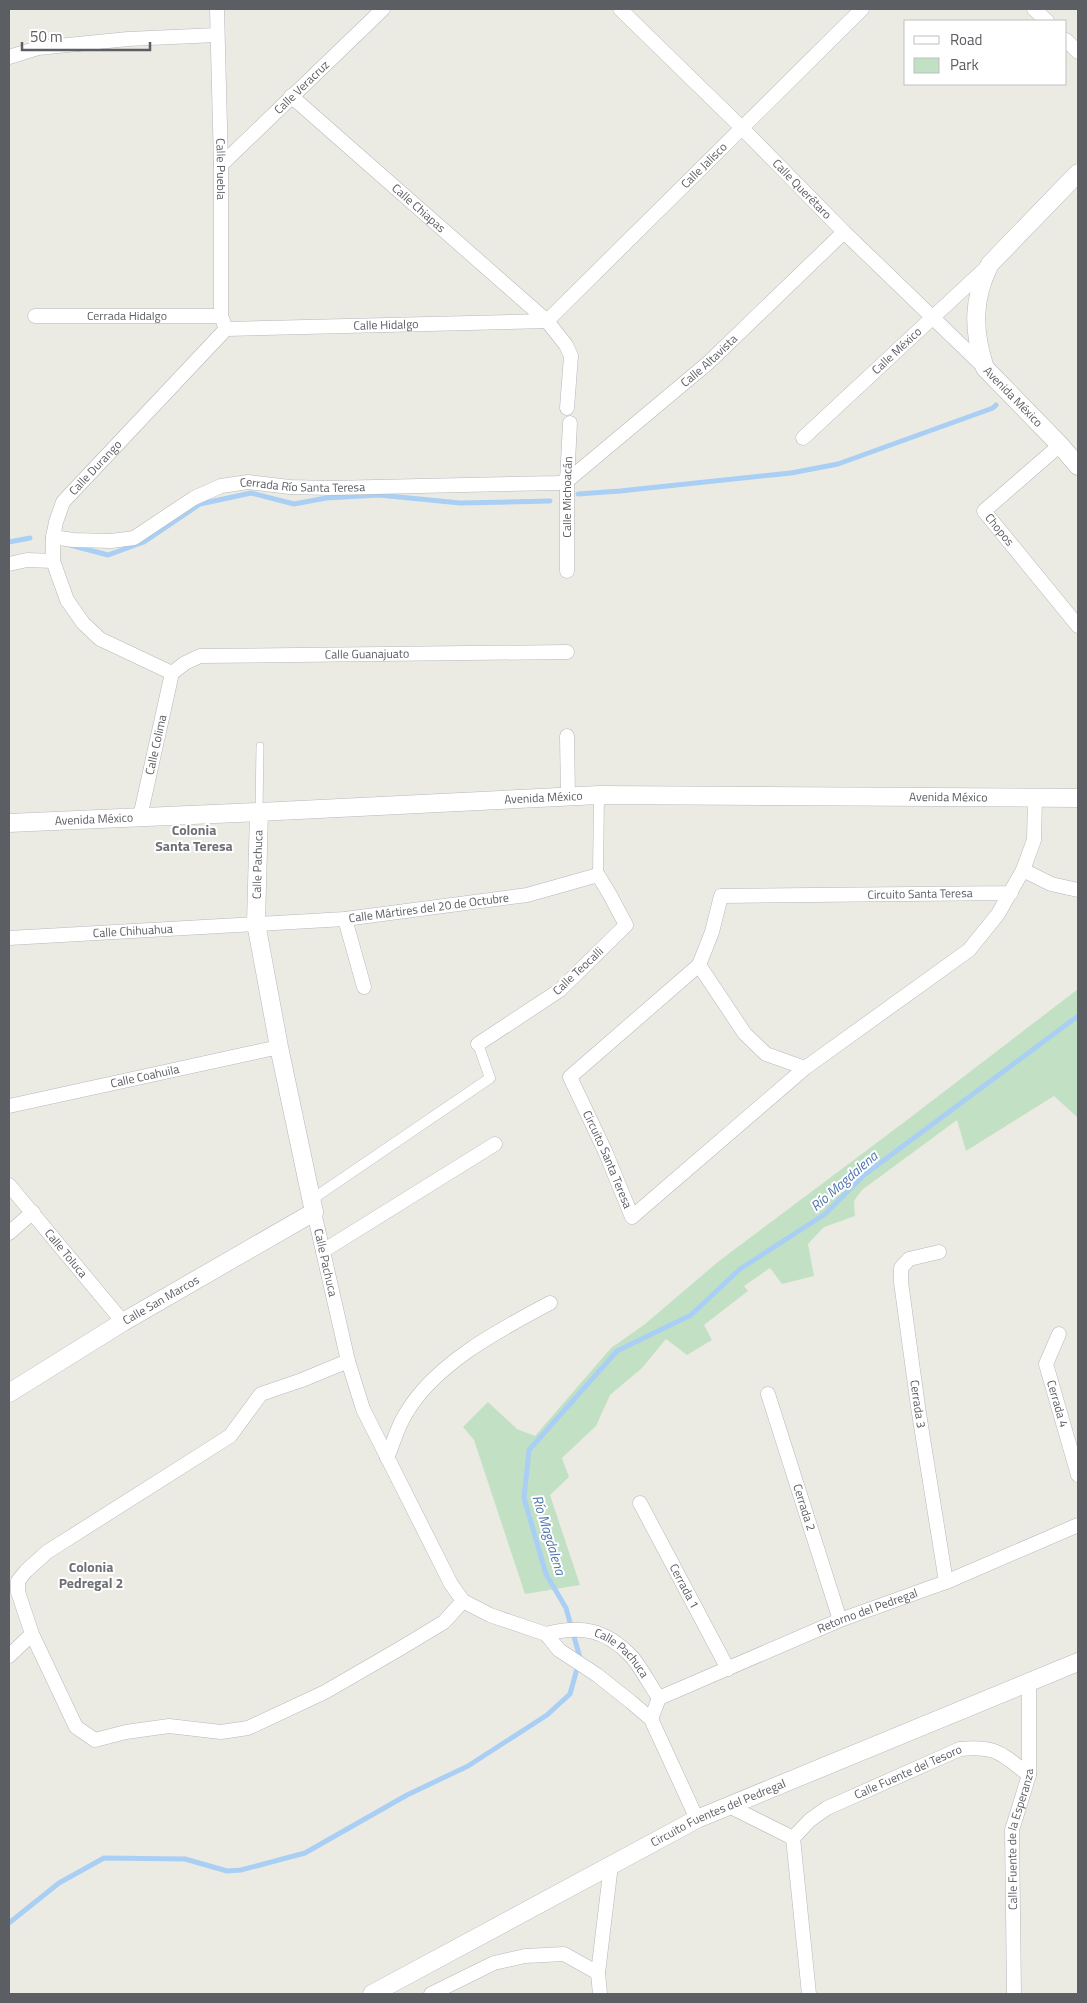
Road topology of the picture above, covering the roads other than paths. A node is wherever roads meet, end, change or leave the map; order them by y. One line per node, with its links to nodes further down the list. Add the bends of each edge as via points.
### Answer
1 (217, 9): 7 (street, Calle Puebla)
2 (383, 9): 11 (street, Calle Veracruz)
3 (620, 9): 12 (street, Calle Querétaro)
4 (862, 9): 12 (street, Calle Jalisco)
5 (1034, 9): 6 (street)
6 (1046, 20)
7 (217, 35): 10 (street, via 38,48); 13 (street, Calle Puebla)
8 (1067, 41): 9 (street)
9 (1078, 52)
10 (9, 58)
11 (291, 96): 13 (street, Calle Veracruz); 19 (street, Calle Chiapas)
12 (742, 128): 15 (street, Calle Querétaro); 19 (street, Calle Jalisco)
13 (221, 165): 20 (street, Calle Puebla)
14 (1078, 173): 16 (street, Avenida México)
15 (844, 232): 18 (street, Calle Querétaro); 27 (street, Calle Altavista, via 708,363)
16 (990, 264): 18 (street, Calle México); 21 (street, Avenida México, via 981,280 975,315 979,351)
17 (35, 316): 20 (street, Cerrada Hidalgo)
18 (932, 317): 21 (street, Calle Querétaro); 24 (street, Calle México)
19 (547, 320): 20 (street, Calle Hidalgo); 22 (street, via 571,356)
20 (224, 323): 28 (street, Calle Durango, via 64,502)
21 (985, 368): 25 (street, Avenida México)
22 (567, 408)
23 (570, 423): 27 (street, Calle Michoacán)
24 (802, 438)
25 (1060, 445): 26 (street, Avenida México); 32 (street, Chopos, via 984,511)
26 (1078, 466)
27 (567, 481): 28 (street, Cerrada Río Santa Teresa, via 330,488 248,482 221,486 194,498 134,538 111,541); 31 (street, Calle Michoacán)
28 (53, 537): 29 (street, Calle Durango)
29 (53, 561): 30 (street, via 27,560); 34 (street, Calle Durango, via 67,600 83,623 100,639)
30 (9, 564)
31 (567, 571)
32 (1078, 626)
33 (567, 652): 34 (street, Calle Guanajuato, via 200,656 184,662)
34 (172, 673): 42 (street, Calle Colima)
35 (567, 736): 38 (street)
36 (260, 746): 41 (lane)
37 (599, 795): 38 (street, Avenida México); 39 (street, Avenida México); 45 (street)
38 (568, 796): 41 (street, Avenida México)
39 (1035, 798): 40 (street, Avenida México); 44 (street, Circuito Santa Teresa, via 1034,840)
40 (1078, 798)
41 (258, 812): 42 (street, Avenida México); 49 (street, Calle Pachuca)
42 (140, 817): 43 (street, Avenida México)
43 (9, 823)
44 (1023, 870): 46 (street, via 1051,884); 47 (street, Circuito Santa Teresa)
45 (598, 875): 48 (street, Calle Mártires del 20 de Octubre, via 527,895); 53 (street, Calle Teocalli, via 626,925 560,990)
46 (1078, 890)
47 (1011, 894): 51 (street, Circuito Santa Teresa, via 721,896); 55 (street, Circuito Santa Teresa, via 968,950)
48 (345, 919): 49 (street, Calle Mártires del 20 de Octubre); 52 (street)
49 (256, 923): 50 (street, Calle Chihuahua); 54 (street, Calle Pachuca)
50 (9, 938)
51 (700, 965): 55 (street, via 746,1034 766,1054); 55 (street, Circuito Santa Teresa, via 570,1077 632,1217)
52 (364, 987)
53 (478, 1044): 59 (street, via 490,1078)
54 (279, 1047): 56 (street, Calle Coahuila); 59 (street, Calle Pachuca)
55 (805, 1068)
56 (9, 1106)
57 (495, 1144): 62 (street)
58 (9, 1185): 60 (street, Calle Toluca)
59 (313, 1206): 62 (street, Calle Pachuca); 65 (street, Calle San Marcos)
60 (32, 1212): 61 (street); 65 (street, Calle Toluca)
61 (9, 1233)
62 (323, 1251): 67 (street, Calle Pachuca)
63 (939, 1252): 74 (street, Cerrada 3, via 909,1259 901,1268 901,1282)
64 (550, 1303): 70 (street, via 473,1347 429,1384 405,1416)
65 (123, 1322): 68 (street, Calle San Marcos)
66 (1059, 1334): 71 (street, Cerrada 4, via 1046,1364)
67 (348, 1361): 70 (street, Calle Pachuca, via 363,1409); 77 (street, via 261,1394 230,1436 46,1552 18,1581 18,1592)
68 (9, 1393)
69 (768, 1394): 76 (street, Cerrada 2)
70 (387, 1458): 75 (street, Calle Pachuca, via 451,1584)
71 (1078, 1475)
72 (640, 1503): 81 (street, Cerrada 1)
73 (1078, 1525): 74 (street, Retorno del Pedregal)
74 (946, 1582): 76 (street, Retorno del Pedregal)
75 (463, 1601): 77 (street, via 444,1622 325,1692 248,1728 221,1732 169,1726 95,1740 76,1727); 78 (street, Calle Pachuca, via 490,1615)
76 (840, 1620): 81 (street, Retorno del Pedregal)
77 (32, 1634): 79 (street)
78 (546, 1634): 83 (street, Calle Pachuca, via 567,1629 589,1631 609,1638 632,1657); 84 (street, via 559,1650 618,1692)
79 (9, 1656)
80 (1078, 1662): 82 (street, Circuito Fuentes del Pedregal)
81 (728, 1669): 83 (street, Retorno del Pedregal)
82 (1028, 1683): 85 (street, Calle Fuente de la Esperanza); 86 (street, Circuito Fuentes del Pedregal)
83 (659, 1698): 84 (street)
84 (650, 1720): 87 (street)
85 (1029, 1775): 88 (street, Calle Fuente del Tesoro, via 1001,1753 979,1747 960,1749 827,1808); 95 (street, Calle Fuente de la Esperanza, via 1012,1830)
86 (727, 1805): 87 (street, Circuito Fuentes del Pedregal); 88 (street)
87 (697, 1819): 89 (street, Circuito Fuentes del Pedregal)
88 (793, 1838): 94 (street)
89 (611, 1865): 90 (street); 91 (street, Circuito Fuentes del Pedregal)
90 (598, 1973): 92 (street, via 564,1954 525,1956 494,1963); 93 (street)
91 (372, 1994)
92 (431, 1994)
93 (600, 1994)
94 (809, 1994)
95 (1014, 1994)

